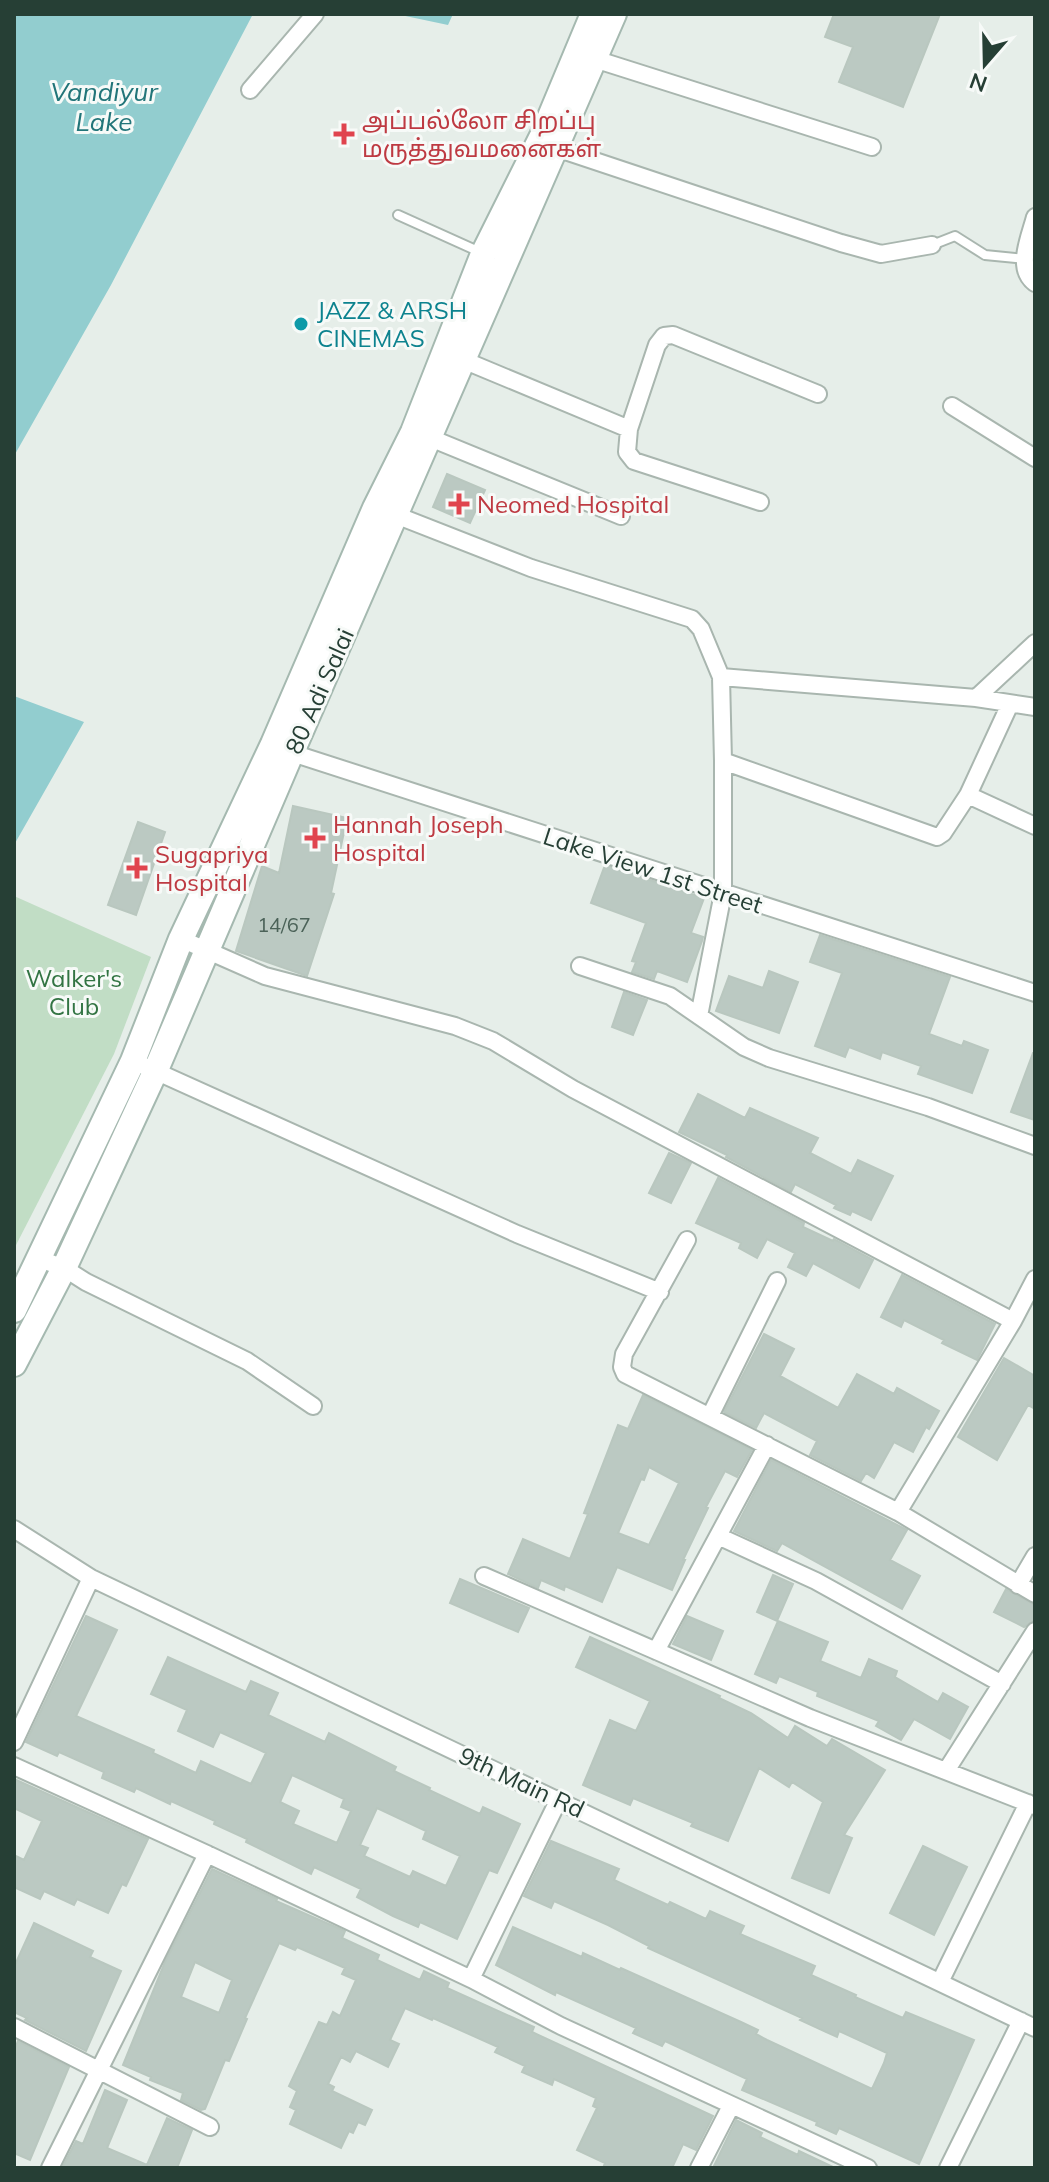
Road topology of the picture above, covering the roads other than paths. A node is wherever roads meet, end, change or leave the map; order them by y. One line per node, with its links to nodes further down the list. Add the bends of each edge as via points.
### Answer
1 (315, 14): 5 (street)
2 (593, 14): 4 (main road, 80 Adi Salai)
3 (614, 14): 4 (main road, 80 Adi Salai)
4 (585, 56): 6 (main road, 80 Adi Salai); 7 (street)
5 (250, 90)
6 (549, 142): 10 (street, via 881,254); 11 (main road, 80 Adi Salai); 13 (main road, 80 Adi Salai)
7 (872, 147)
8 (398, 215): 11 (lane)
9 (1035, 217): 12 (street)
10 (932, 245): 12 (lane, via 955,236 985,255)
11 (483, 254): 13 (lane); 15 (main road, 80 Adi Salai)
12 (1025, 259): 14 (street)
13 (506, 264): 15 (main road, 80 Adi Salai)
14 (1035, 283)
15 (453, 356): 18 (street); 19 (main road, 80 Adi Salai)
16 (818, 394): 18 (street, via 673,335 664,336)
17 (952, 406): 20 (street)
18 (629, 429): 21 (street, via 627,452 634,461)
19 (420, 434): 22 (main road, 80 Adi Salai); 23 (street)
20 (1035, 458)
21 (760, 502)
22 (385, 511): 25 (street, via 531,568 692,619); 29 (main road, 80 Adi Salai)
23 (621, 516)
24 (1035, 643): 26 (street)
25 (721, 677): 26 (street); 30 (street)
26 (976, 698): 27 (street)
27 (1010, 704): 28 (street); 31 (street)
28 (1035, 707)
29 (282, 749): 33 (street, Lake View 1st Street); 34 (main road, 80 Adi Salai); 35 (main road, 80 Adi Salai)
30 (723, 761): 31 (street, via 937,837); 33 (street)
31 (968, 795): 32 (street)
32 (1035, 826)
33 (723, 893): 37 (street, Lake View 1st Street); 38 (street)
34 (181, 939): 35 (street); 39 (main road, 80 Adi Salai)
35 (205, 952): 40 (main road, 80 Adi Salai); 49 (street, via 265,976 455,1026 493,1041 573,1089)
36 (580, 966): 38 (street, via 670,996)
37 (1035, 993)
38 (699, 1016): 41 (street, via 769,1058)
39 (133, 1061): 40 (street); 43 (main road, 80 Adi Salai)
40 (155, 1072): 44 (main road, 80 Adi Salai); 47 (street)
41 (1035, 1146)
42 (687, 1240): 47 (street)
43 (40, 1259): 44 (street); 48 (main road, 80 Adi Salai)
44 (64, 1268): 50 (main road, 80 Adi Salai); 51 (street, via 247,1361)
45 (1035, 1279): 49 (street)
46 (777, 1281): 52 (street)
47 (660, 1292): 52 (street, via 624,1354 622,1367 625,1374)
48 (14, 1310)
49 (1013, 1321): 54 (street)
50 (14, 1364)
51 (313, 1406)
52 (710, 1416): 53 (street)
53 (767, 1445): 54 (street); 56 (street)
54 (898, 1512): 60 (street)
55 (14, 1529): 59 (street, 9th Main Rd)
56 (718, 1536): 63 (street); 64 (street, via 816,1581)
57 (1035, 1556): 60 (street)
58 (484, 1576): 63 (street)
59 (91, 1578): 65 (street); 68 (street, 9th Main Rd)
60 (1018, 1585): 61 (street)
61 (1035, 1594)
62 (1035, 1631): 64 (street)
63 (656, 1651): 67 (street)
64 (1002, 1684): 67 (street)
65 (14, 1742)
66 (14, 1766): 70 (street)
67 (946, 1771): 69 (street)
68 (559, 1799): 71 (street); 72 (street, 9th Main Rd)
69 (1032, 1805): 72 (street)
70 (207, 1854): 71 (street); 75 (street)
71 (471, 1979): 76 (street)
72 (940, 1982): 73 (street, 9th Main Rd)
73 (1028, 2024): 81 (street)
74 (14, 2027): 75 (street)
75 (99, 2068): 77 (street); 78 (street)
76 (731, 2106): 79 (street); 80 (street)
77 (210, 2127)
78 (50, 2168)
79 (699, 2168)
80 (868, 2168)
81 (948, 2168)

